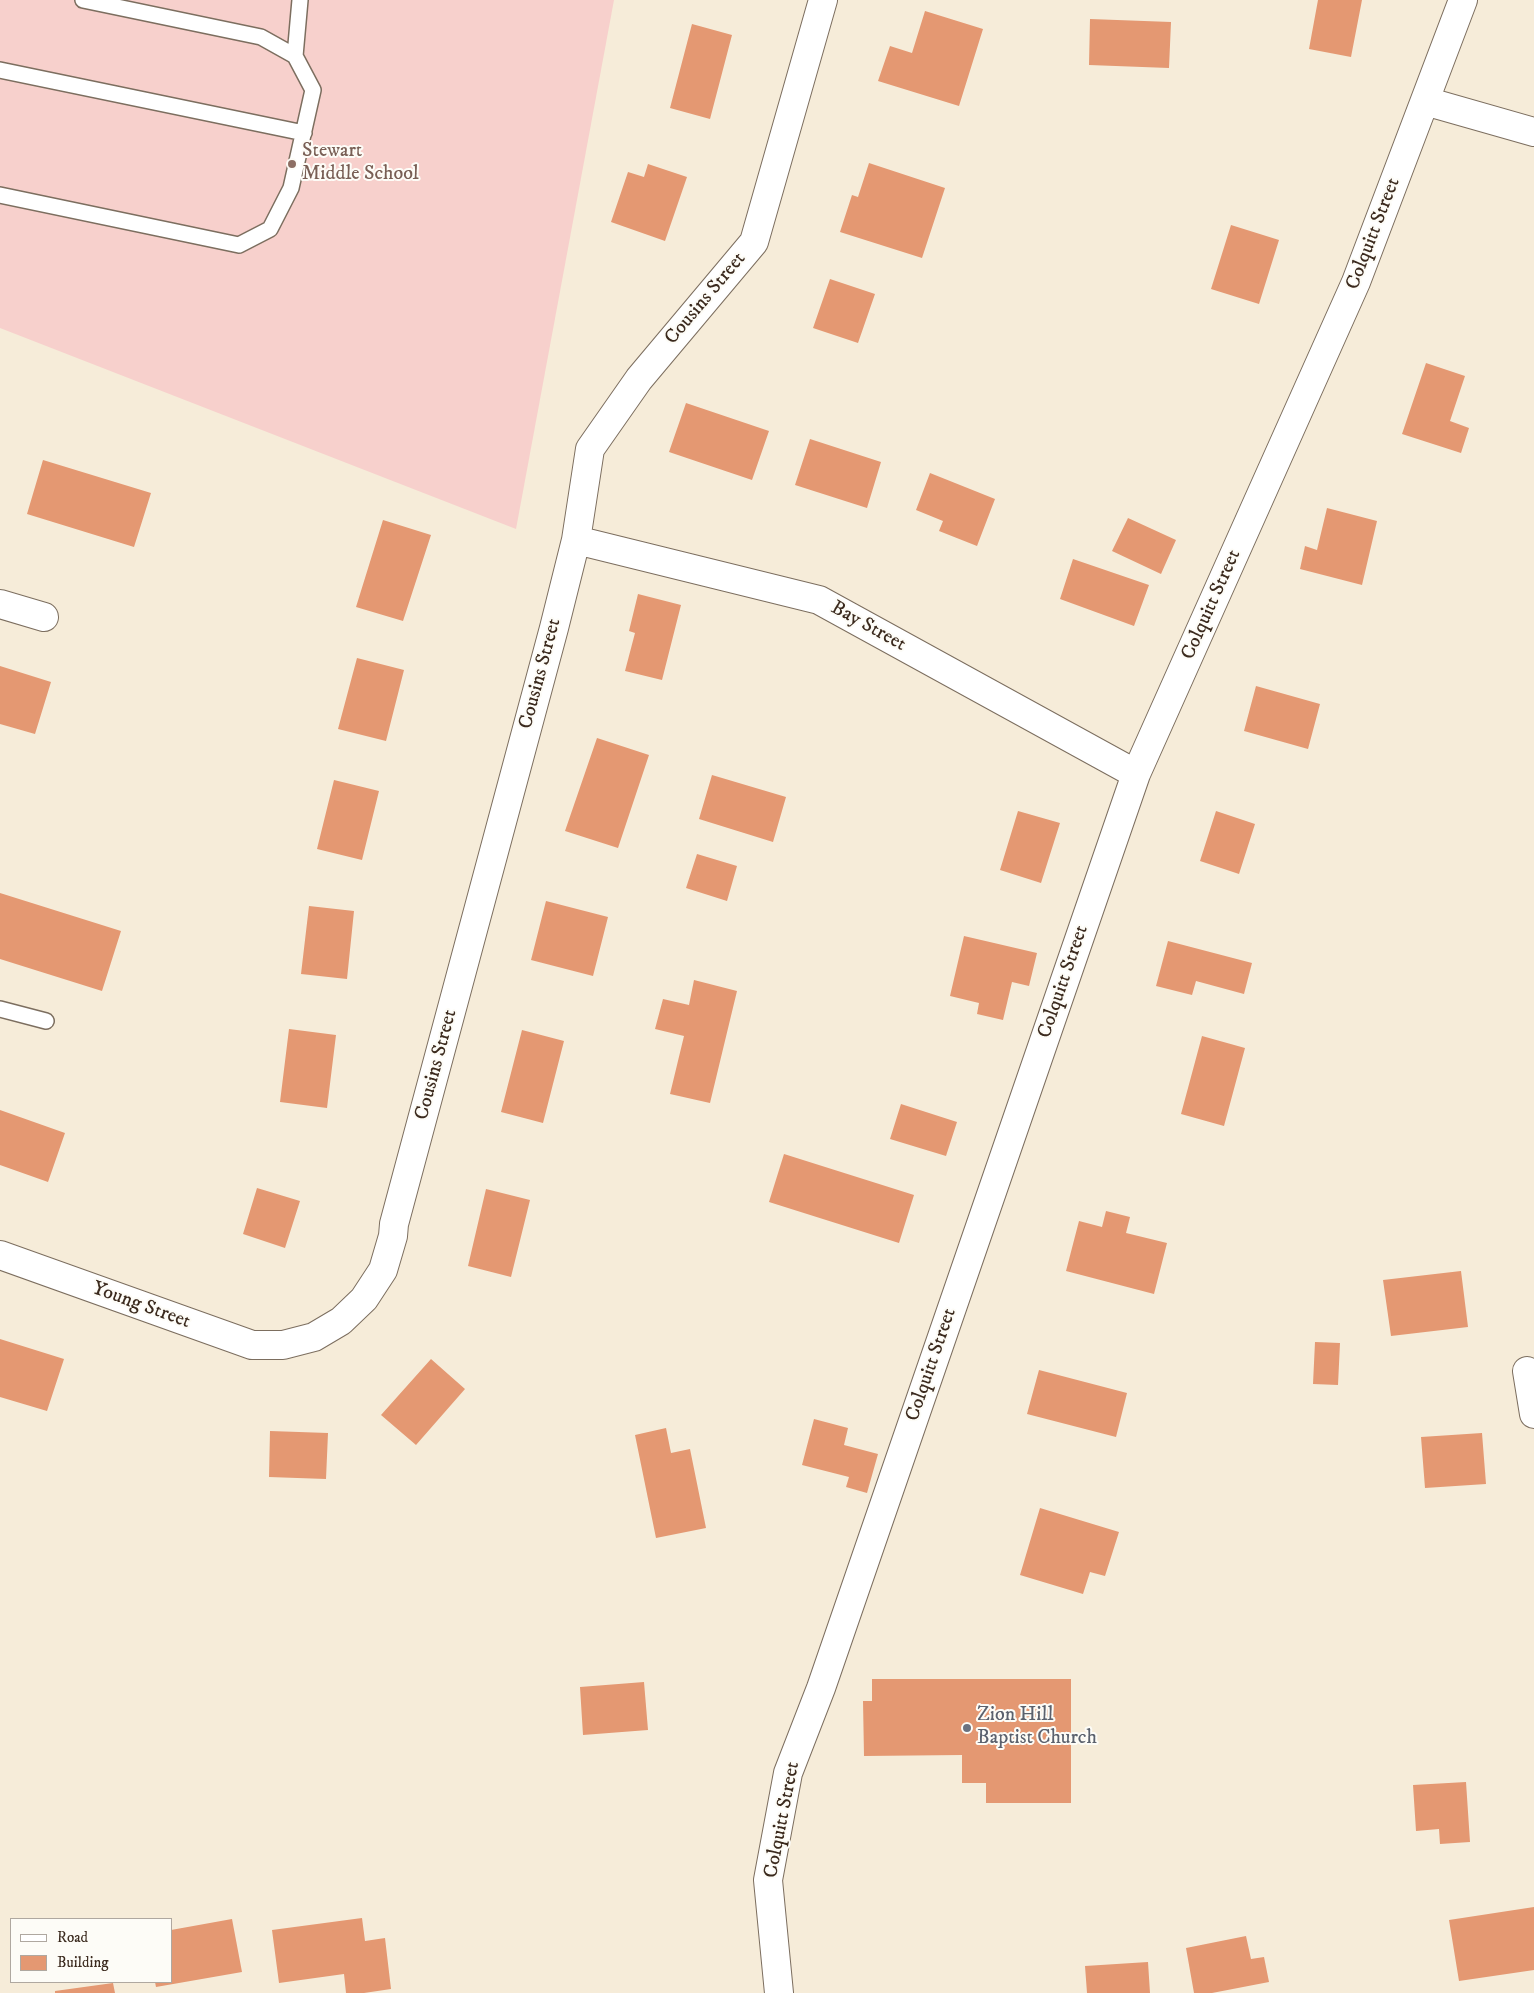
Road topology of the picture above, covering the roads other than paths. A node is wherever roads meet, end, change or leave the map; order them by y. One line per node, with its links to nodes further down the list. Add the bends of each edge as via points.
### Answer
1 (83, 0): 5 (lane, via 261,37)
2 (300, 0): 5 (lane)
3 (823, 0): 11 (street, Cousins Street, via 754,242 639,379 590,449)
4 (1463, 0): 7 (street, Colquitt Street)
5 (295, 56): 9 (lane, via 313,90)
6 (0, 70): 9 (lane)
7 (1425, 101): 8 (street); 14 (street, Colquitt Street, via 1356,282)
8 (1534, 132)
9 (304, 133): 10 (lane, via 291,188 270,229 239,245)
10 (0, 195)
11 (576, 540): 14 (street, Bay Street, via 819,600); 18 (street, Cousins Street, via 383,1270 364,1299 341,1321 314,1336)
12 (0, 604): 13 (street)
13 (44, 617)
14 (1136, 774): 21 (street, Colquitt Street, via 821,1688 788,1773 768,1880)
15 (0, 1009): 16 (lane)
16 (46, 1021)
17 (0, 1255): 18 (street, Young Street, via 252,1346)
18 (283, 1345)
19 (1527, 1372): 20 (street)
20 (1534, 1414)
21 (779, 1993)

